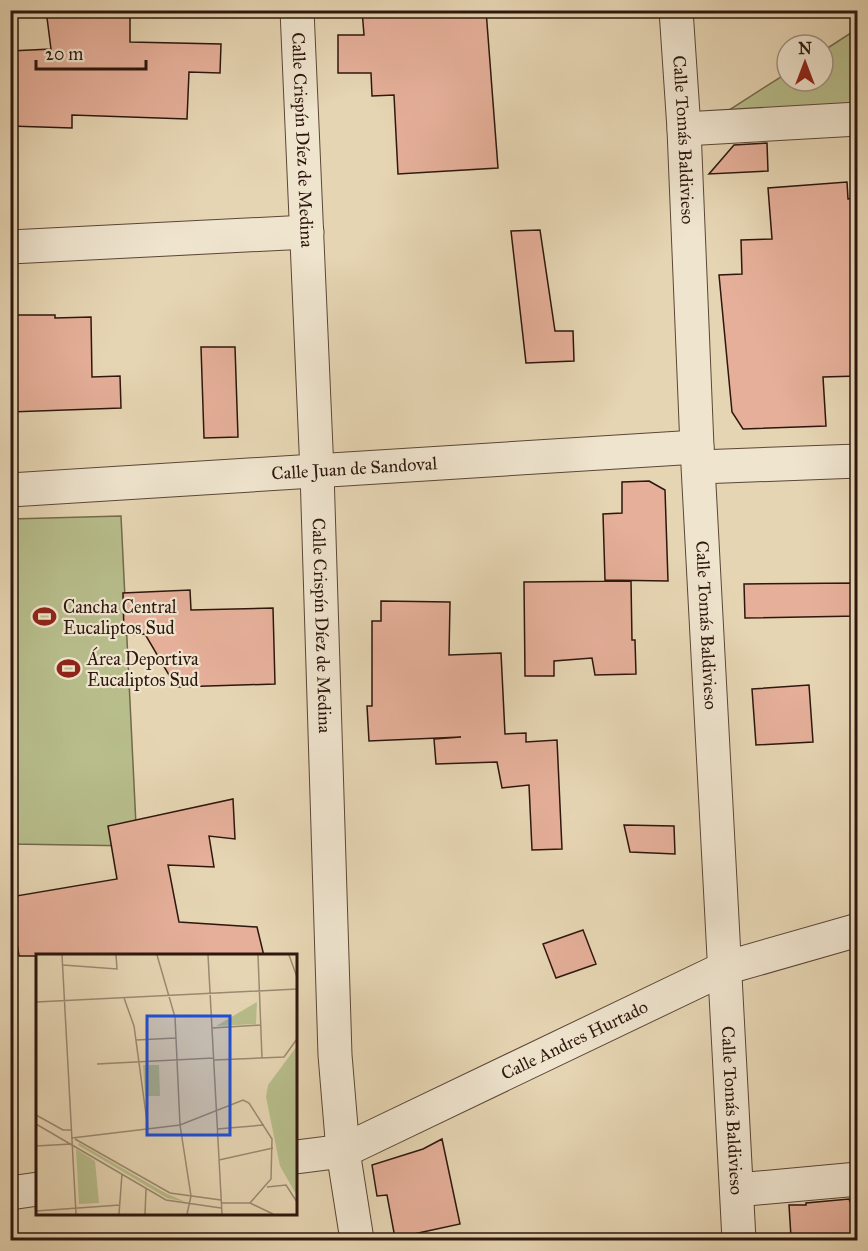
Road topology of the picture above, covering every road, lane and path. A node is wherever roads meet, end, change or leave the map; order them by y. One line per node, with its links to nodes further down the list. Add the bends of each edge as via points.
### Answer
1 (297, 10): 5 (street, Calle Crispín Díez de Medina)
2 (676, 10): 4 (street, Calle Tomás Baldivieso)
3 (858, 119): 4 (street)
4 (684, 129): 7 (street, Calle Tomás Baldivieso)
5 (307, 232): 6 (street); 9 (street, Calle Crispín Díez de Medina)
6 (10, 247)
7 (698, 457): 8 (street, Calle Juan de Sandoval); 9 (street, Calle Juan de Sandoval); 12 (street, Calle Tomás Baldivieso)
8 (858, 461)
9 (317, 472): 10 (street, Calle Juan de Sandoval); 13 (street, Calle Crispín Díez de Medina, via 335,1055)
10 (10, 490)
11 (858, 930): 12 (street, Calle Andres Hurtado)
12 (725, 968): 13 (street, Calle Andres Hurtado); 16 (street, Calle Tomás Baldivieso)
13 (343, 1151): 14 (street, Calle Andres Hurtado); 17 (street, Calle Crispín Díez de Medina)
14 (297, 1157)
15 (858, 1179): 16 (street)
16 (737, 1191): 18 (street, Calle Tomás Baldivieso)
17 (357, 1240)
18 (739, 1240)

